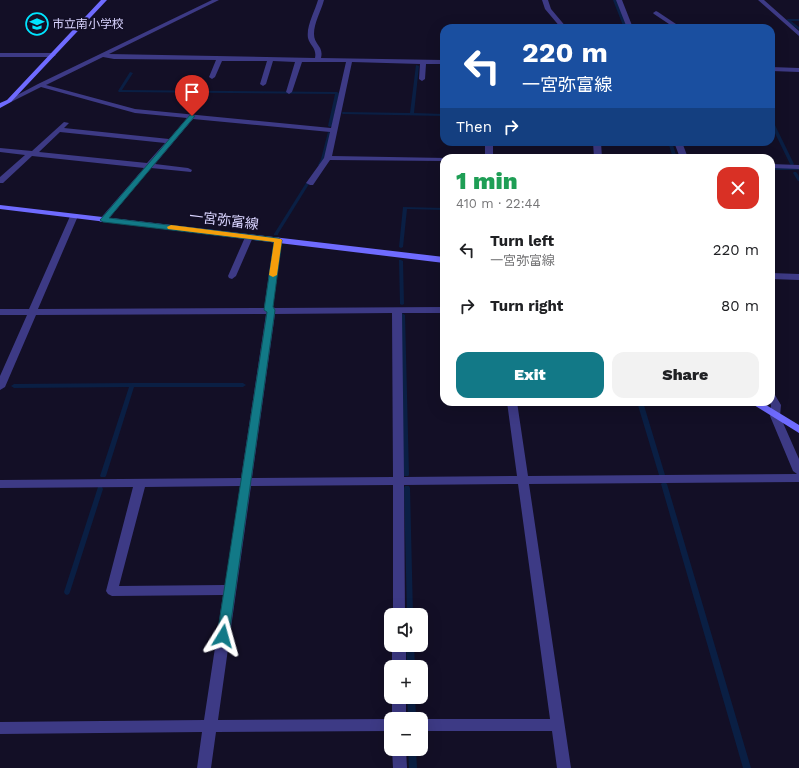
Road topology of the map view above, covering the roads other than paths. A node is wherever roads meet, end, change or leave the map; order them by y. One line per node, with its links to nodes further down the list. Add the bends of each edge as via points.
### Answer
1 (104, 0): 13 (main road)
2 (216, 0): 14 (street)
3 (321, 0): 18 (street, via 311,34 320,53)
4 (545, 0): 8 (street, via 548,9)
5 (619, 0): 9 (street)
6 (761, 0): 11 (street)
7 (656, 13): 10 (street)
8 (561, 24)
9 (628, 24)
10 (673, 24)
11 (799, 34)
12 (0, 55): 13 (street)
13 (53, 55): 29 (main road)
14 (102, 55): 15 (street); 27 (street)
15 (220, 59): 16 (street); 24 (street)
16 (271, 60): 17 (street); 26 (street)
17 (299, 60): 18 (street); 28 (street)
18 (318, 60): 19 (street)
19 (348, 61): 20 (street); 34 (street)
20 (423, 62): 21 (street); 25 (street)
21 (440, 62)
22 (775, 69): 23 (street)
23 (799, 70)
24 (212, 77)
25 (422, 79)
26 (263, 84)
27 (40, 85): 29 (street); 31 (street, via 135,111)
28 (289, 92)
29 (9, 101): 30 (main road)
30 (0, 106)
31 (192, 116): 34 (street); 35 (street)
32 (66, 123): 33 (street)
33 (60, 130): 35 (street); 37 (street)
34 (334, 130): 38 (street)
35 (171, 141): 40 (street)
36 (0, 150): 37 (street)
37 (32, 153): 40 (street); 44 (street)
38 (328, 158): 39 (street); 45 (street)
39 (440, 159)
40 (149, 166): 43 (street); 48 (street)
41 (775, 166): 42 (street)
42 (799, 167)
43 (188, 170)
44 (0, 181)
45 (310, 183)
46 (0, 207): 47 (main road, 一宮弥富線)
47 (74, 216): 48 (main road, 一宮弥富線); 59 (street)
48 (103, 220): 49 (main road, 一宮弥富線)
49 (249, 237): 50 (main road, 一宮弥富線); 52 (street)
50 (278, 240): 51 (main road, 一宮弥富線); 55 (street)
51 (440, 260)
52 (232, 276)
53 (775, 276): 54 (street)
54 (799, 277)
55 (270, 310): 56 (street); 59 (street); 70 (street)
56 (397, 310): 57 (street); 69 (street)
57 (440, 310)
58 (0, 312): 59 (street)
59 (33, 312): 60 (street)
60 (0, 387)
61 (775, 403): 64 (street)
62 (513, 406): 68 (street)
63 (760, 406): 64 (main road)
64 (775, 416): 65 (main road); 66 (street)
65 (799, 430)
66 (799, 471)
67 (799, 478): 68 (street)
68 (523, 480): 69 (street); 76 (street)
69 (399, 481): 70 (street); 74 (street)
70 (246, 482): 71 (street); 73 (street)
71 (140, 483): 72 (street); 73 (street, via 112,591)
72 (0, 484)
73 (230, 590): 78 (street)
74 (399, 608)
75 (428, 725): 76 (street)
76 (558, 725): 83 (street)
77 (384, 726): 78 (street)
78 (210, 727): 79 (street); 81 (street)
79 (0, 728)
80 (399, 756): 82 (street)
81 (204, 768)
82 (400, 768)
83 (564, 768)

